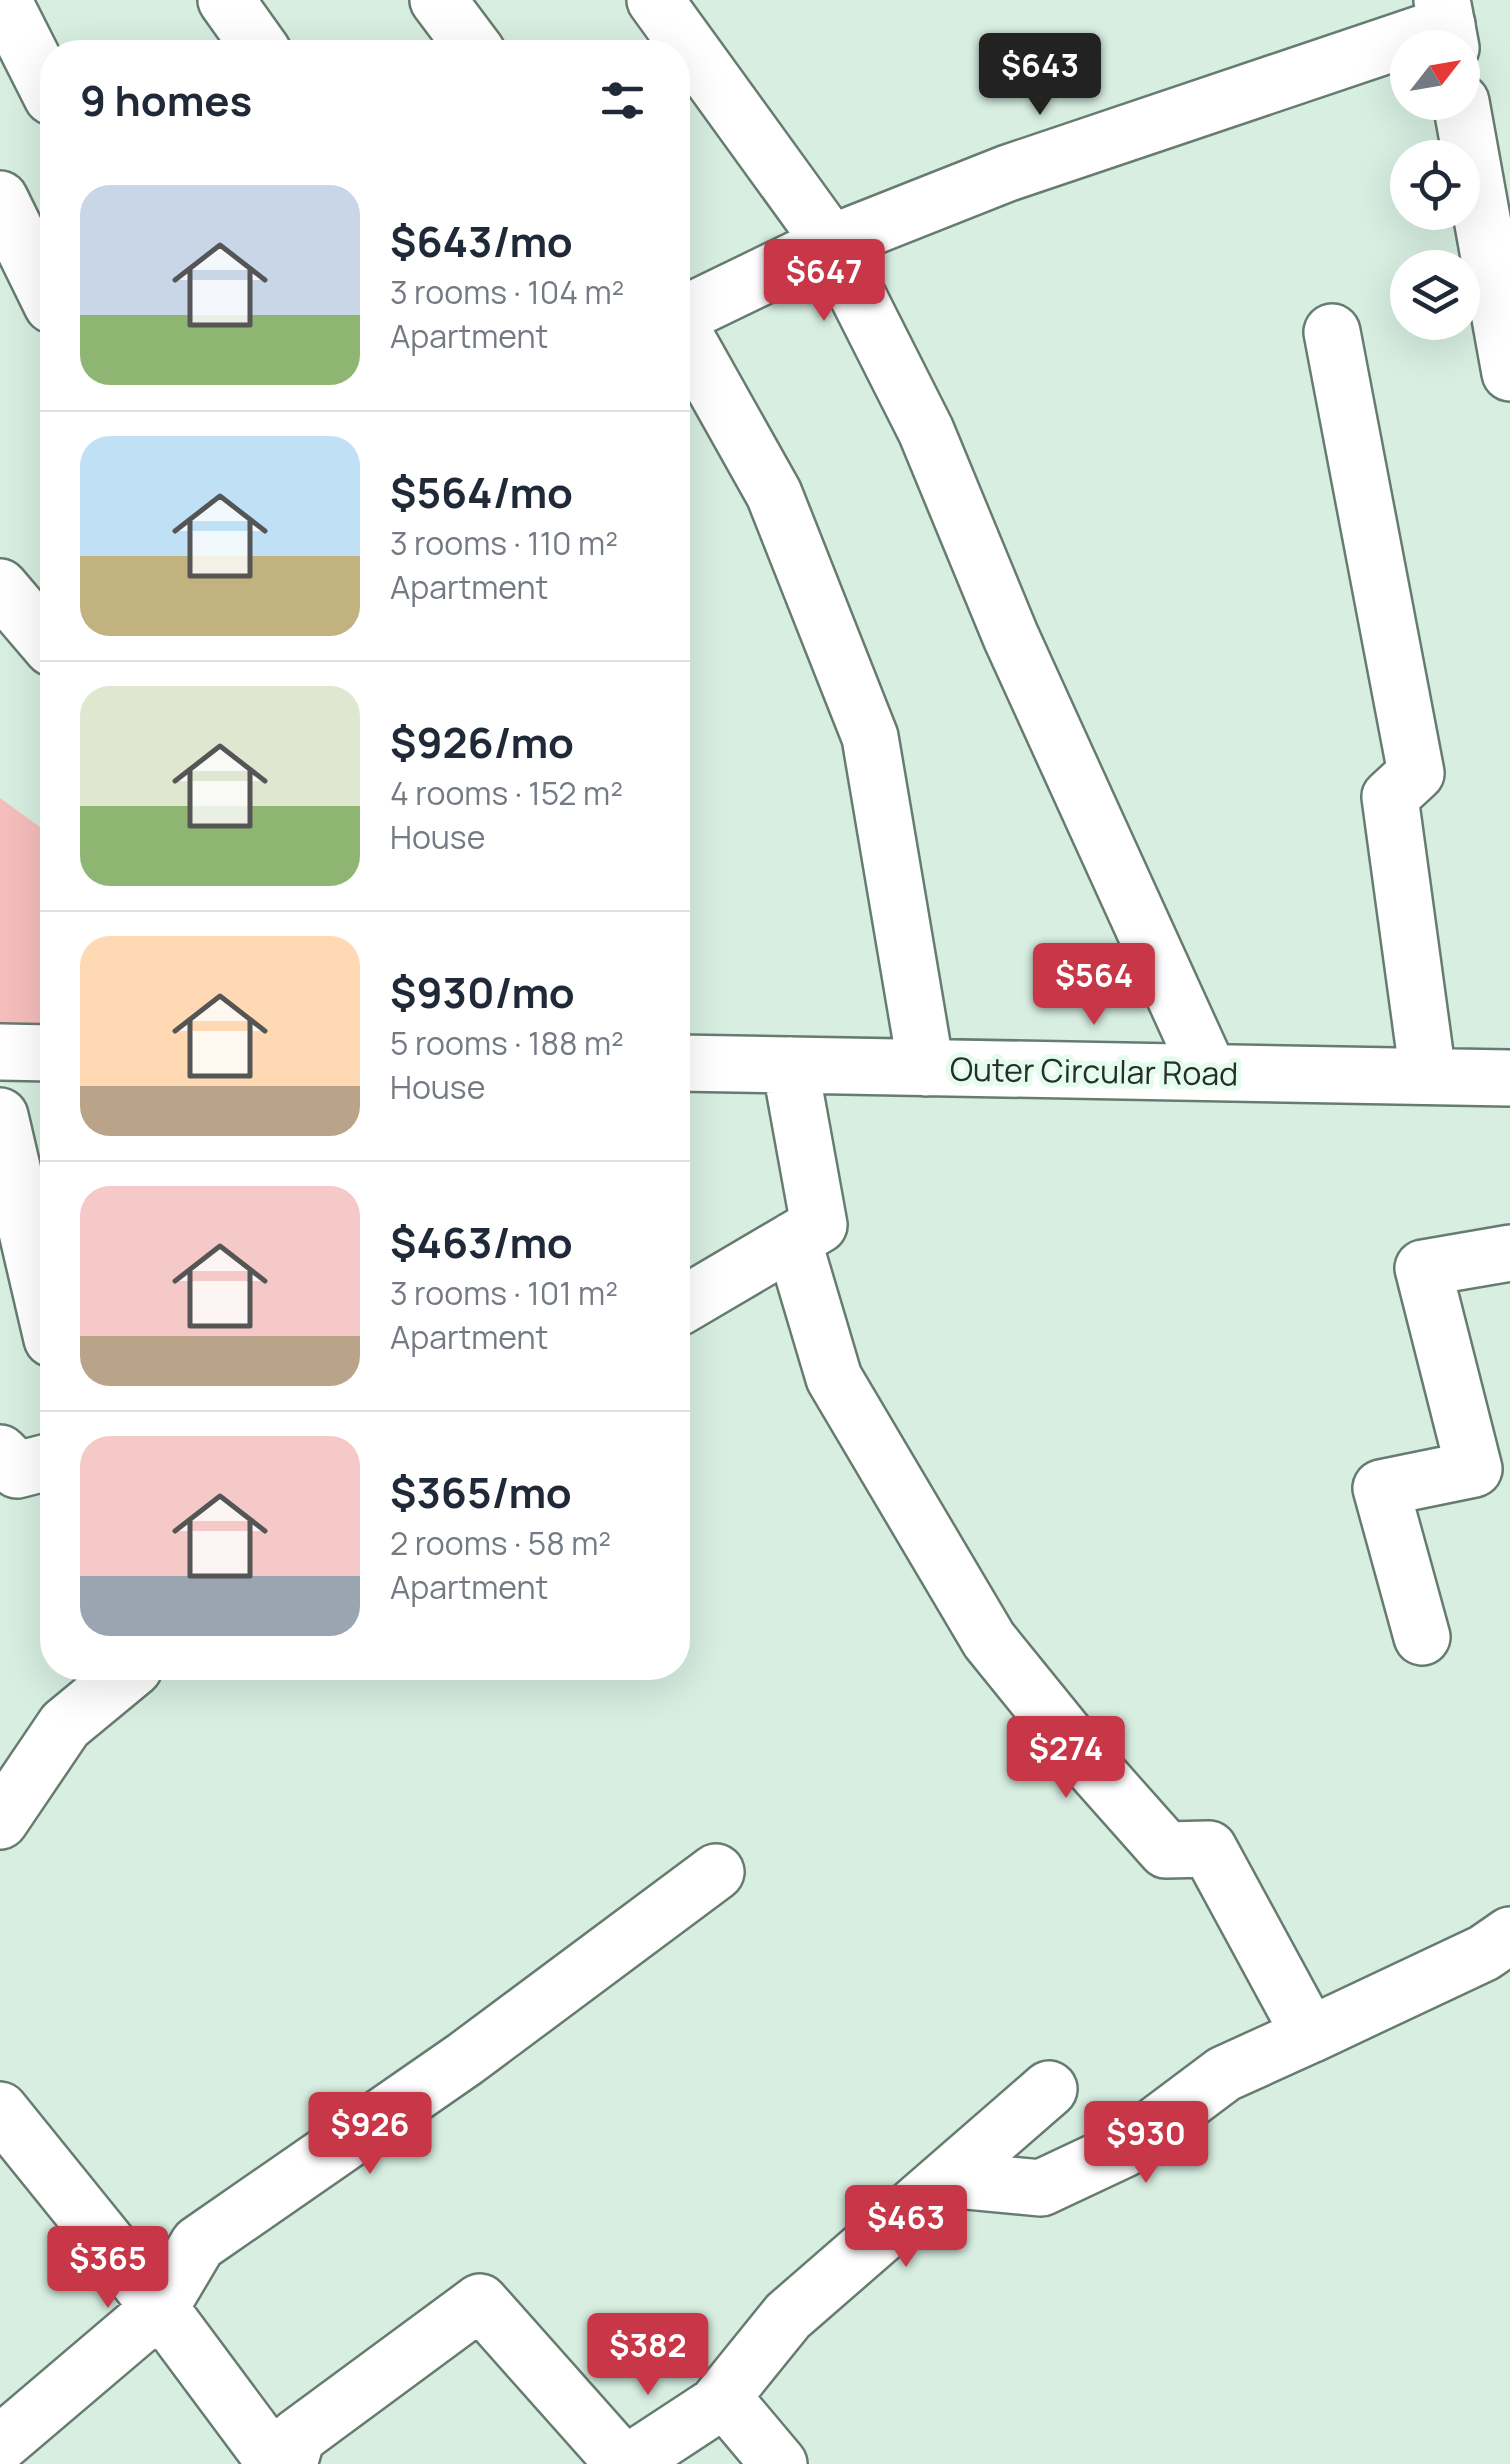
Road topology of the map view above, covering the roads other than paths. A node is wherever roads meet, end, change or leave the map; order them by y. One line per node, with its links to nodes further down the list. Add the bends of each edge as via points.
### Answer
1 (2, 0): 10 (street)
2 (226, 0): 6 (street)
3 (438, 0): 7 (street)
4 (655, 0): 8 (street)
5 (1447, 24): 13 (street, via 1008,174)
6 (254, 40)
7 (468, 40)
8 (684, 40)
9 (690, 49): 13 (street)
10 (40, 74)
11 (1465, 120): 14 (street)
12 (0, 198): 15 (street)
13 (830, 244): 16 (street); 27 (street, via 926,431 1011,637)
14 (1501, 264): 19 (street)
15 (40, 280)
16 (690, 314)
17 (1332, 332): 28 (street, via 1416,773 1390,796)
18 (690, 342): 26 (street, via 774,494 870,737)
19 (1510, 373)
20 (0, 587): 21 (street)
21 (40, 634)
22 (0, 1052): 23 (street)
23 (40, 1053)
24 (690, 1064): 25 (street, Outer Circular Road)
25 (790, 1065): 26 (street, Outer Circular Road); 31 (street, via 819,1225)
26 (926, 1068): 27 (street, Outer Circular Road)
27 (1209, 1072): 28 (street, Outer Circular Road)
28 (1428, 1076): 29 (street, Outer Circular Road)
29 (1510, 1078)
30 (0, 1116): 33 (street)
31 (793, 1240): 34 (street); 42 (street, via 834,1378 988,1640 1166,1850 1209,1848)
32 (1510, 1254): 37 (street, via 1423,1268 1474,1468 1381,1488)
33 (40, 1288)
34 (690, 1301)
35 (0, 1454): 36 (street, via 17,1470)
36 (40, 1464)
37 (1422, 1637)
38 (120, 1680): 39 (street, via 66,1725)
39 (0, 1821)
40 (716, 1872): 46 (street, via 465,2059 198,2244)
41 (1510, 1935): 42 (street)
42 (1310, 2035): 45 (street, via 1224,2074 1124,2149 1040,2188)
43 (1049, 2089): 45 (street)
44 (0, 2110): 46 (street)
45 (946, 2179): 47 (street, via 788,2316)
46 (160, 2308): 48 (street); 49 (street)
47 (716, 2406): 51 (street); 52 (street, via 731,2407)
48 (0, 2444)
49 (276, 2464)
50 (289, 2464): 51 (street, via 297,2436 480,2302)
51 (625, 2464)
52 (780, 2464)

